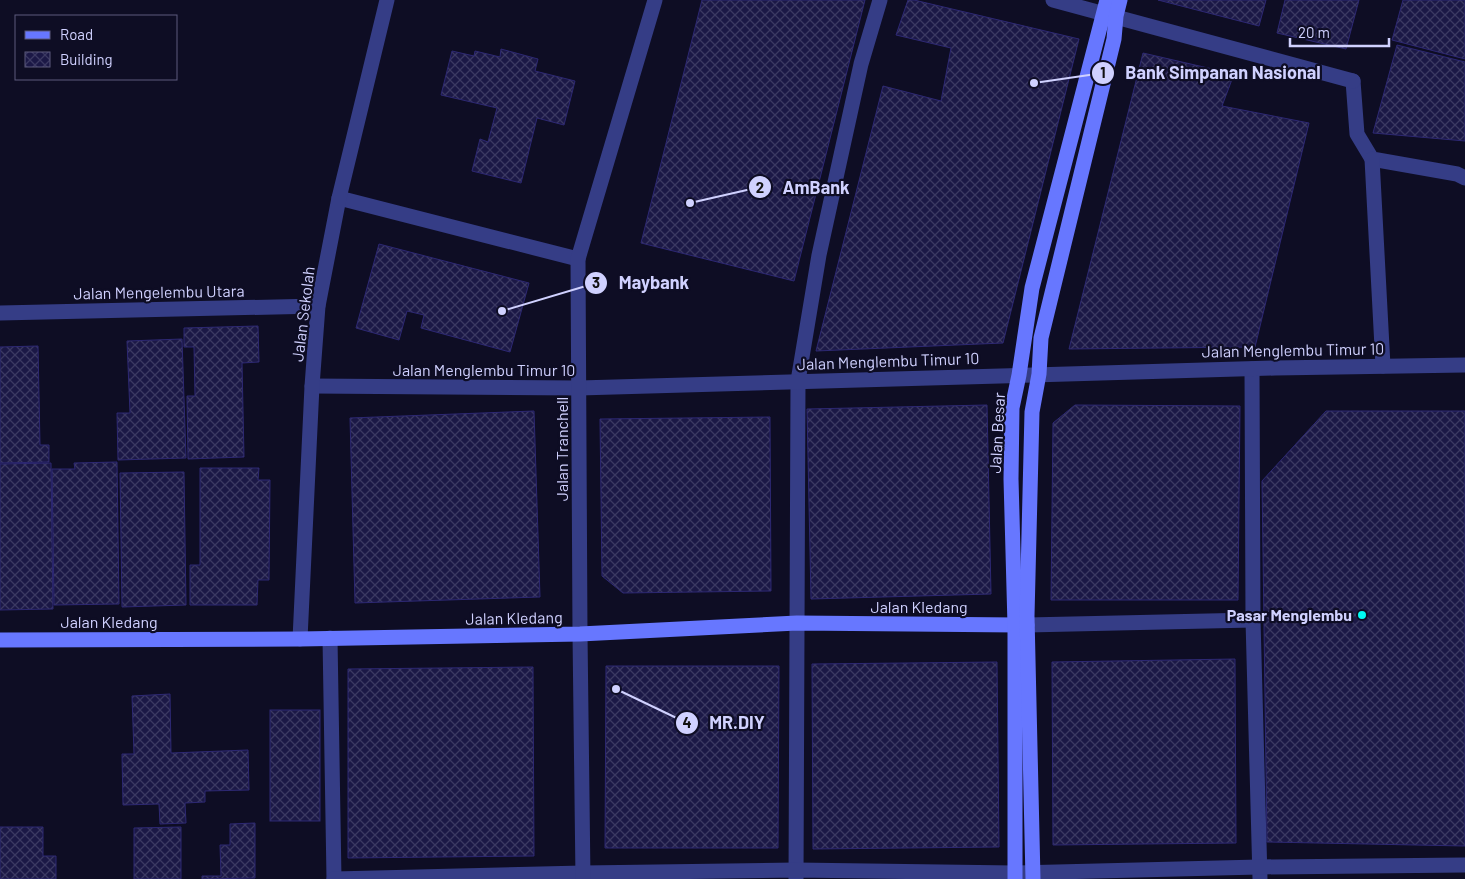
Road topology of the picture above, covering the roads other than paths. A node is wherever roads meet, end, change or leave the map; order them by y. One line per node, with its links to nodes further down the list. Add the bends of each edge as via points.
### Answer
1 (387, 0): 8 (street, Jalan Sekolah)
2 (655, 0): 9 (street, Jalan Tranchell)
3 (880, 0): 17 (street, via 861,64 819,255)
4 (1053, 0): 5 (street)
5 (1111, 10): 6 (street, via 1353,81 1357,134); 15 (main road, Jalan Besar, via 1114,39 1041,338); 16 (main road, Jalan Besar, via 1032,288)
6 (1372, 159): 7 (street); 13 (street)
7 (1465, 178)
8 (339, 198): 9 (street); 10 (street, Jalan Sekolah)
9 (578, 259): 19 (street, Jalan Tranchell)
10 (318, 306): 11 (street, Jalan Mengelembu Utara); 18 (street, Jalan Sekolah)
11 (0, 313)
12 (1465, 365): 13 (street, Jalan Menglembu Timur 10)
13 (1384, 366): 14 (street, Jalan Menglembu Timur 10)
14 (1252, 369): 15 (street, Jalan Menglembu Timur 10); 20 (street)
15 (1039, 374): 16 (street, Jalan Menglembu Timur 10); 22 (main road, Jalan Besar, via 1032,412)
16 (1019, 375): 17 (street, Jalan Menglembu Timur 10); 22 (main road, Jalan Besar, via 1012,408 1012,479)
17 (798, 381): 19 (street, Jalan Menglembu Timur 10); 21 (street)
18 (312, 386): 19 (street, Jalan Menglembu Timur 10); 25 (street, Jalan Sekolah)
19 (579, 388): 23 (street, Jalan Tranchell)
20 (1253, 620): 22 (street); 28 (street)
21 (797, 623): 22 (main road, Jalan Kledang); 23 (main road, Jalan Kledang); 30 (street)
22 (1021, 625): 29 (main road, Jalan Besar)
23 (580, 634): 24 (main road, Jalan Kledang); 31 (street, Jalan Tranchell)
24 (330, 638): 25 (main road, Jalan Kledang); 32 (street)
25 (300, 639): 26 (main road, Jalan Kledang)
26 (0, 640)
27 (1465, 865): 28 (street)
28 (1260, 873): 29 (street)
29 (1024, 874): 30 (street)
30 (796, 875): 31 (street)
31 (583, 876): 32 (street)
32 (334, 879)

